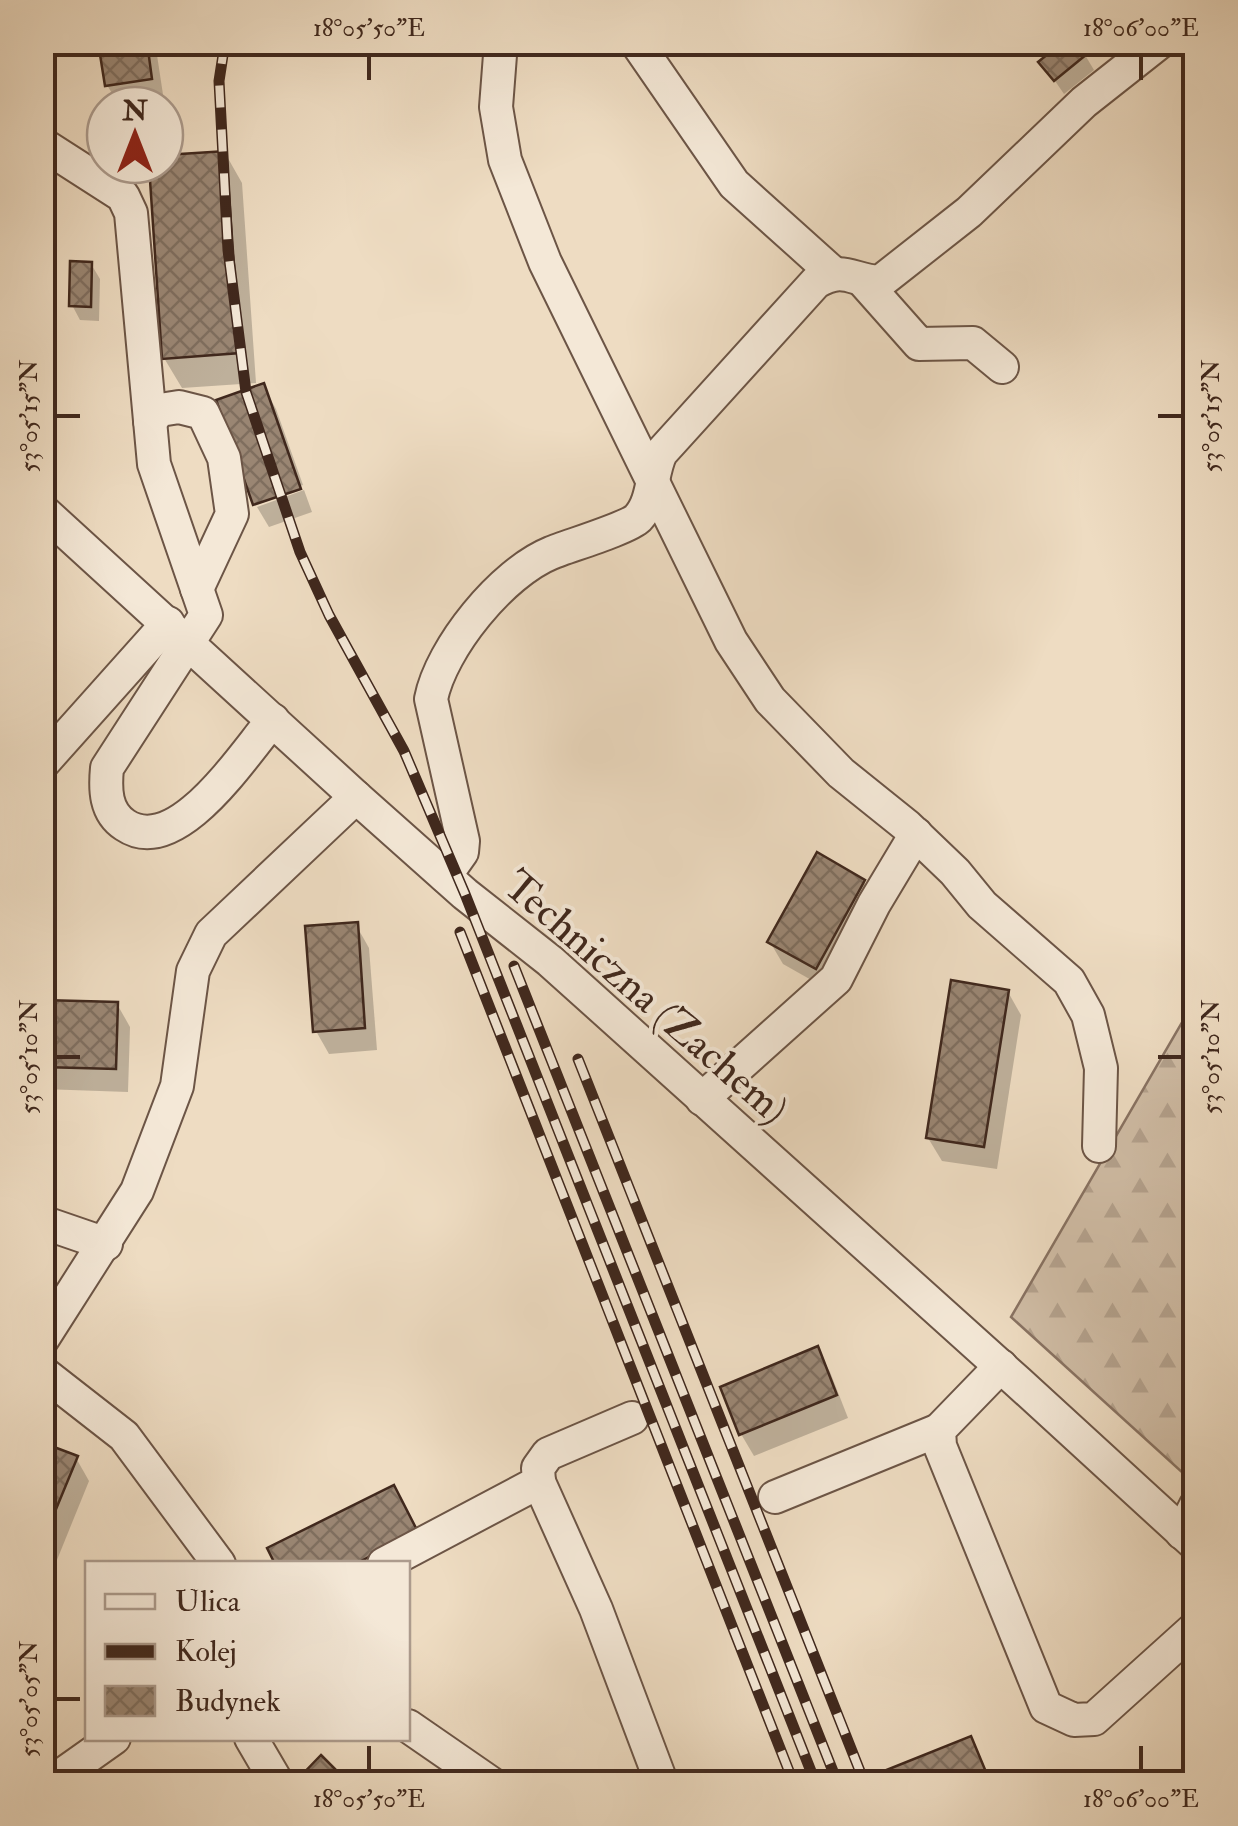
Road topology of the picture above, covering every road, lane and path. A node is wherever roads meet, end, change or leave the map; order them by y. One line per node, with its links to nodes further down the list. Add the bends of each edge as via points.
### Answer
1 (501, 42): 8 (lane, via 496,107 505,160 545,262)
2 (636, 42): 5 (lane, via 734,184)
3 (1160, 42): 5 (lane, via 880,282)
4 (42, 144): 7 (lane, via 123,196 131,213)
5 (848, 277): 6 (lane, via 919,344 973,343); 8 (lane, via 816,282 660,453)
6 (1002, 367)
7 (150, 421): 10 (lane, via 154,464); 10 (lane, via 160,410 202,413 224,458 232,514)
8 (652, 478): 15 (lane, via 731,640 770,700 841,772); 16 (lane, via 637,520 520,568 435,678 431,699 463,841)
9 (42, 510): 11 (lane, Techniczna (Zachem))
10 (197, 589): 11 (lane, via 206,615)
11 (178, 632): 12 (lane, Techniczna (Zachem)); 12 (lane, via 107,768 106,798 121,824 154,832 189,819); 13 (lane)
12 (273, 720): 14 (lane, Techniczna (Zachem))
13 (42, 764)
14 (356, 797): 16 (lane, Techniczna (Zachem)); 20 (lane, via 210,934 193,971 177,1086 137,1191)
15 (916, 834): 17 (lane, via 836,978); 18 (lane, via 982,905 1068,981 1088,1016 1101,1068)
16 (444, 876): 17 (lane, Techniczna (Zachem))
17 (702, 1098): 22 (lane, Techniczna (Zachem))
18 (1100, 1146)
19 (42, 1222): 20 (lane)
20 (106, 1244): 21 (lane)
21 (42, 1340)
22 (1001, 1366): 25 (lane); 28 (lane, Techniczna (Zachem))
23 (42, 1372): 29 (lane, via 124,1436)
24 (632, 1418): 26 (lane, via 548,1454 538,1468)
25 (938, 1430): 27 (lane); 31 (lane, via 1046,1708 1074,1720 1094,1719)
26 (540, 1482): 30 (lane); 38 (lane)
27 (776, 1498)
28 (1191, 1528)
29 (218, 1561)
30 (390, 1561)
31 (1196, 1627)
32 (410, 1727): 37 (lane)
33 (110, 1741): 35 (lane)
34 (253, 1741): 36 (lane)
35 (49, 1784)
36 (278, 1784)
37 (492, 1784)
38 (662, 1784)

